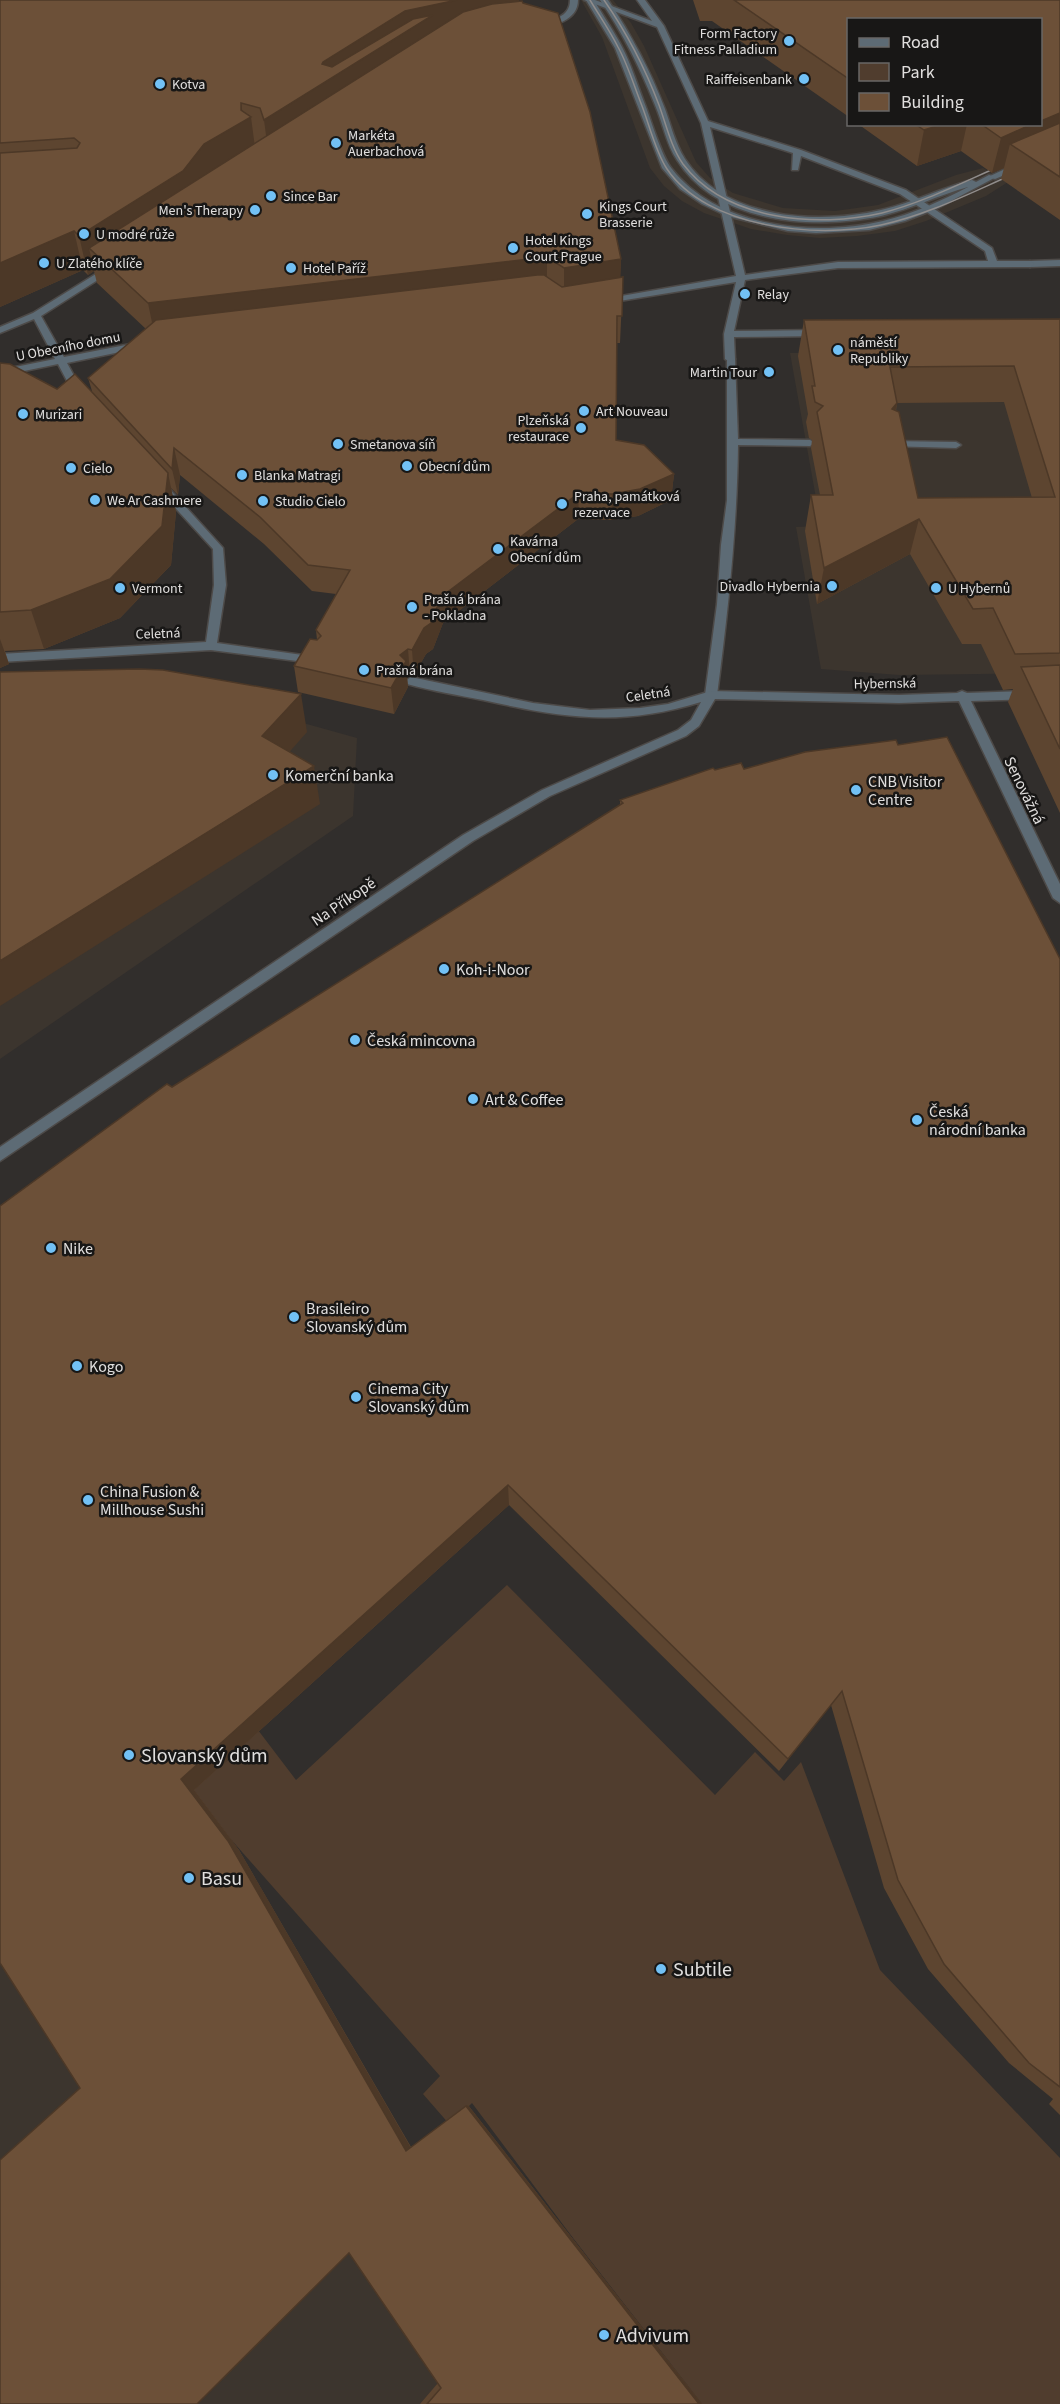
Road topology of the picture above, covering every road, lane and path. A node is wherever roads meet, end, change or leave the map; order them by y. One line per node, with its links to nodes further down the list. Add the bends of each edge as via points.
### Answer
1 (574, 0): 6 (street, via 574,8 562,19)
2 (589, 0): 5 (street); 16 (street, via 619,48 666,168 694,196)
3 (604, 0): 5 (street)
4 (641, 0): 7 (street)
5 (610, 8): 7 (street); 13 (street, via 637,52 682,162 700,182)
6 (528, 26)
7 (660, 26): 8 (street)
8 (705, 123): 9 (street); 13 (street)
9 (798, 152): 11 (street); 14 (street)
10 (1031, 161): 12 (street)
11 (795, 168)
12 (992, 177): 14 (street); 15 (street)
13 (722, 197): 14 (street, via 771,214 818,219 870,215); 16 (street)
14 (916, 200): 15 (street)
15 (930, 209): 16 (street, via 882,224 839,230 775,225); 19 (street, via 989,250)
16 (725, 212): 20 (street)
17 (121, 261): 22 (street)
18 (1060, 263): 19 (street)
19 (994, 265): 20 (street, via 838,265)
20 (741, 278): 21 (street); 25 (street)
21 (595, 303)
22 (36, 315): 23 (street); 27 (street)
23 (0, 330)
24 (836, 333): 25 (street)
25 (729, 334): 30 (street)
26 (150, 343): 27 (street, U Obecního domu)
27 (61, 361): 28 (street, U Obecního domu); 29 (street)
28 (0, 373)
29 (89, 407)
30 (733, 442): 31 (street); 40 (street, via 723,604)
31 (810, 443)
32 (891, 444): 33 (street)
33 (956, 445)
34 (154, 478): 35 (street, via 218,548 220,585)
35 (211, 646): 36 (street, Celetná); 37 (street, Celetná)
36 (0, 658)
37 (317, 661)
38 (411, 681): 40 (street, Celetná, via 561,712 640,712)
39 (1060, 694): 41 (street, Hybernská)
40 (711, 695): 41 (street, Hybernská, via 815,699); 43 (street, Na Příkopě, via 695,723 682,733 546,793 468,838)
41 (962, 695): 42 (street, Senovážná)
42 (1060, 898)
43 (0, 1155)

